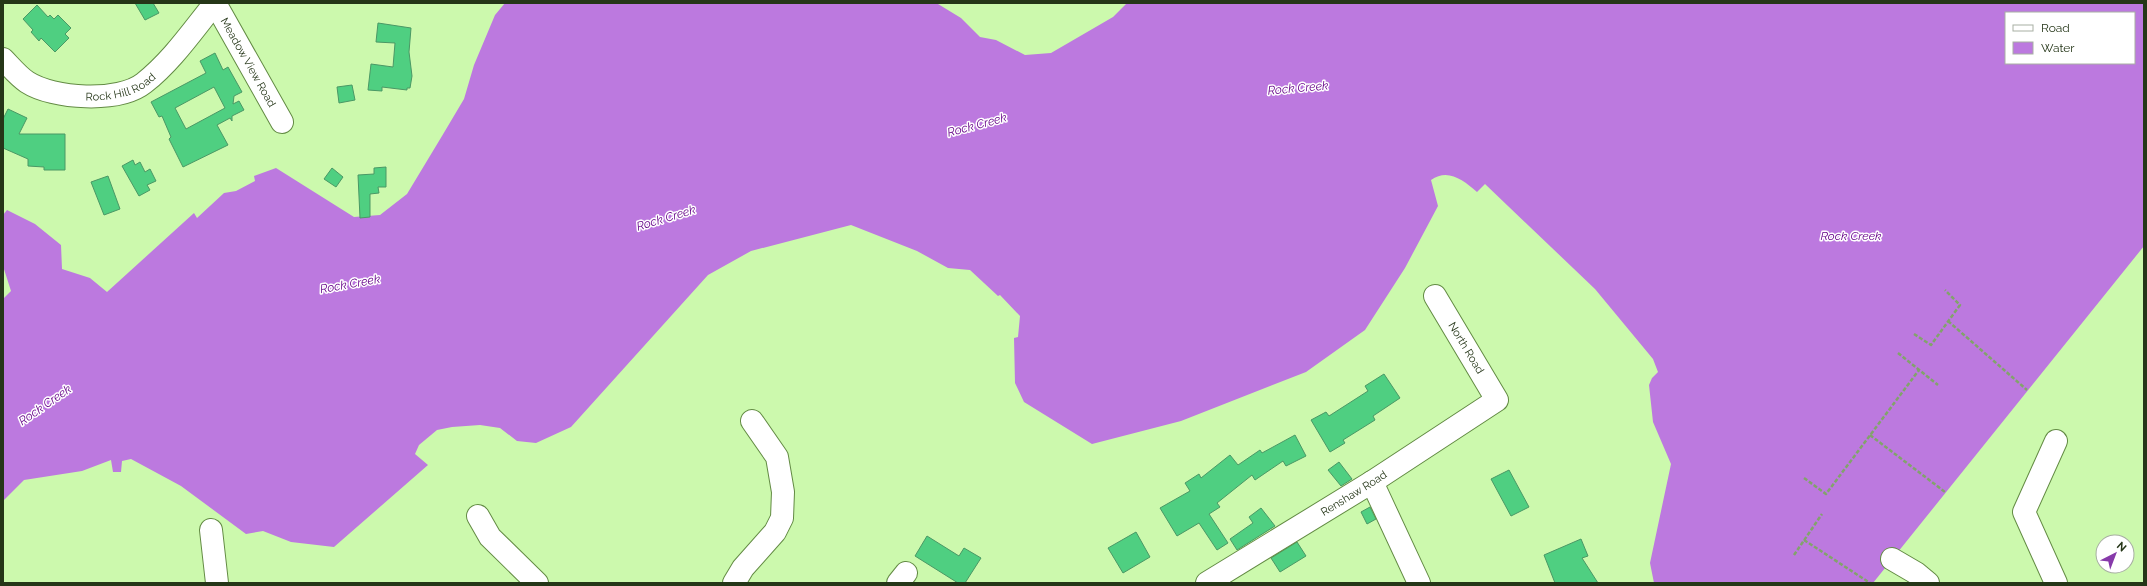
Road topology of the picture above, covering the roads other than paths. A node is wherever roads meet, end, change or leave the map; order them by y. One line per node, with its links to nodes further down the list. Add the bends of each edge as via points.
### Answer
1 (215, 3): 2 (street, Rock Hill Road, via 173,54 152,76 134,89 91,96 46,91 27,82); 3 (street, Meadow View Road)
2 (3, 59)
3 (282, 122)
4 (1435, 296): 5 (street, North Road)
5 (1497, 400): 8 (street, Renshaw Road)
6 (752, 421): 14 (street, via 777,457 783,492 782,518)
7 (2056, 441): 18 (street, via 2024,512)
8 (1372, 482): 15 (street, Renshaw Road); 16 (street)
9 (478, 516): 13 (street, via 490,537)
10 (211, 530): 12 (street)
11 (1892, 559): 17 (street)
12 (217, 583)
13 (537, 583)
14 (734, 583)
15 (1207, 583)
16 (1419, 583)
17 (1928, 583)
18 (2056, 583)

